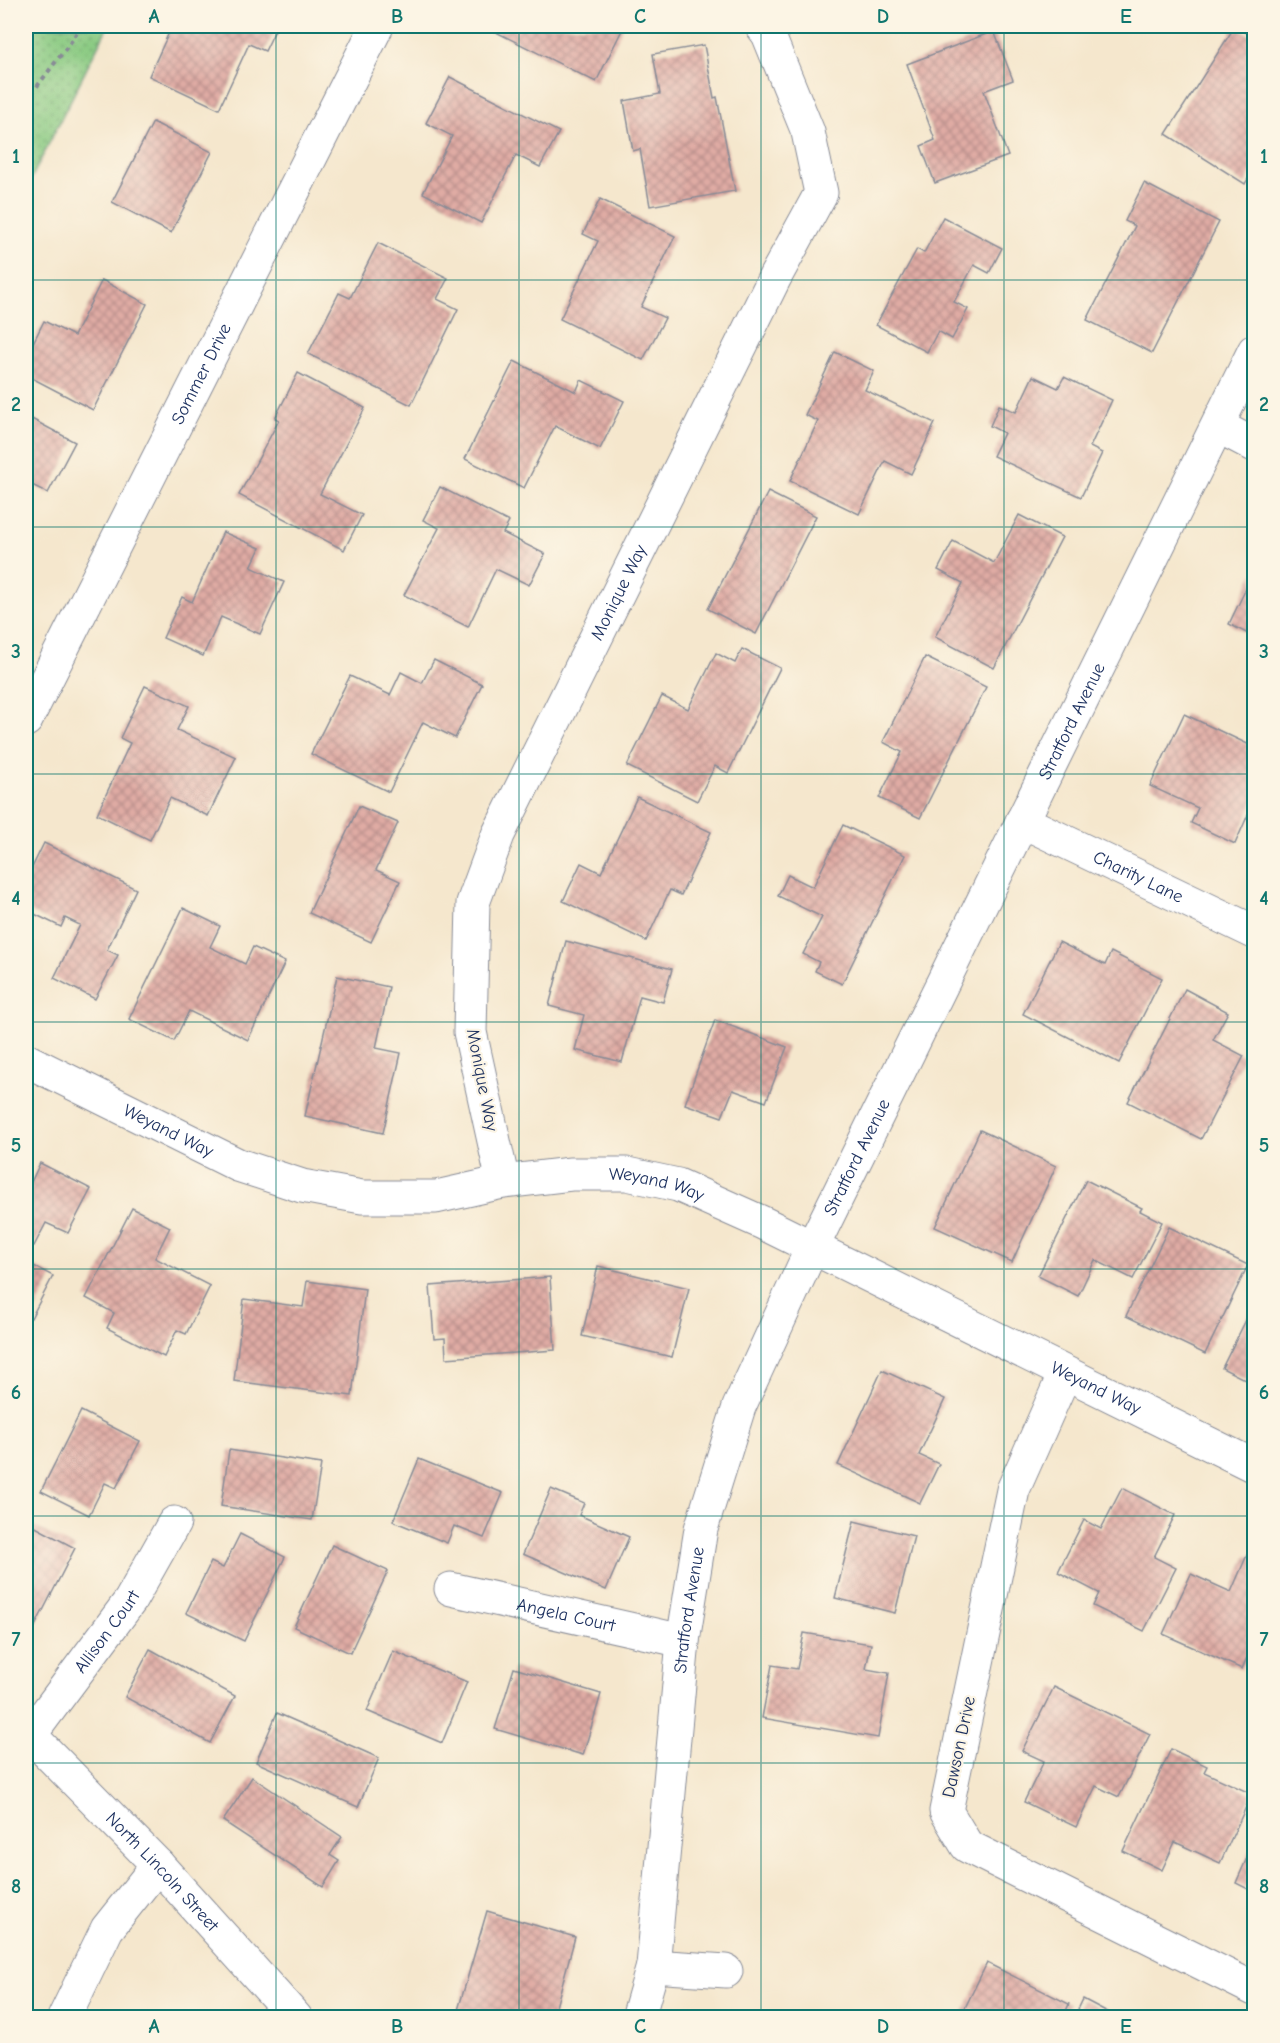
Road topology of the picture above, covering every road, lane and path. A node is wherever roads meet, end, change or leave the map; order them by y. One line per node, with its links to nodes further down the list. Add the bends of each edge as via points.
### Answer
1 (80, 26): 4 (path)
2 (377, 26): 8 (street, Sommer Drive)
3 (762, 26): 12 (street, Monique Way, via 808,132 821,193 775,277 504,824 473,903 470,1032)
4 (26, 101)
5 (1254, 351): 6 (street, Stratford Avenue)
6 (1218, 426): 7 (street); 9 (street, Stratford Avenue)
7 (1254, 445)
8 (26, 720)
9 (1023, 821): 10 (street, Charity Lane); 13 (street, Stratford Avenue)
10 (1254, 932)
11 (26, 1060): 12 (street, Weyand Way, via 238,1165 302,1186 362,1197 436,1197)
12 (503, 1182): 13 (street, Weyand Way, via 571,1174 637,1176 678,1185)
13 (812, 1248): 14 (street, Weyand Way); 18 (street, Stratford Avenue, via 739,1407 701,1529)
14 (1065, 1373): 15 (street, Weyand Way); 23 (street, Dawson Drive, via 1013,1490 946,1811 966,1846)
15 (1254, 1466)
16 (174, 1523): 19 (street, Allison Court, via 130,1602)
17 (451, 1590): 18 (street, Angela Court)
18 (683, 1641): 21 (street, Stratford Avenue)
19 (28, 1733): 20 (street, North Lincoln Street)
20 (158, 1865): 24 (street, via 107,1929); 25 (street, North Lincoln Street)
21 (653, 1966): 22 (street); 26 (street, Stratford Avenue)
22 (726, 1971)
23 (1254, 1989)
24 (64, 2018)
25 (296, 2018)
26 (638, 2018)

